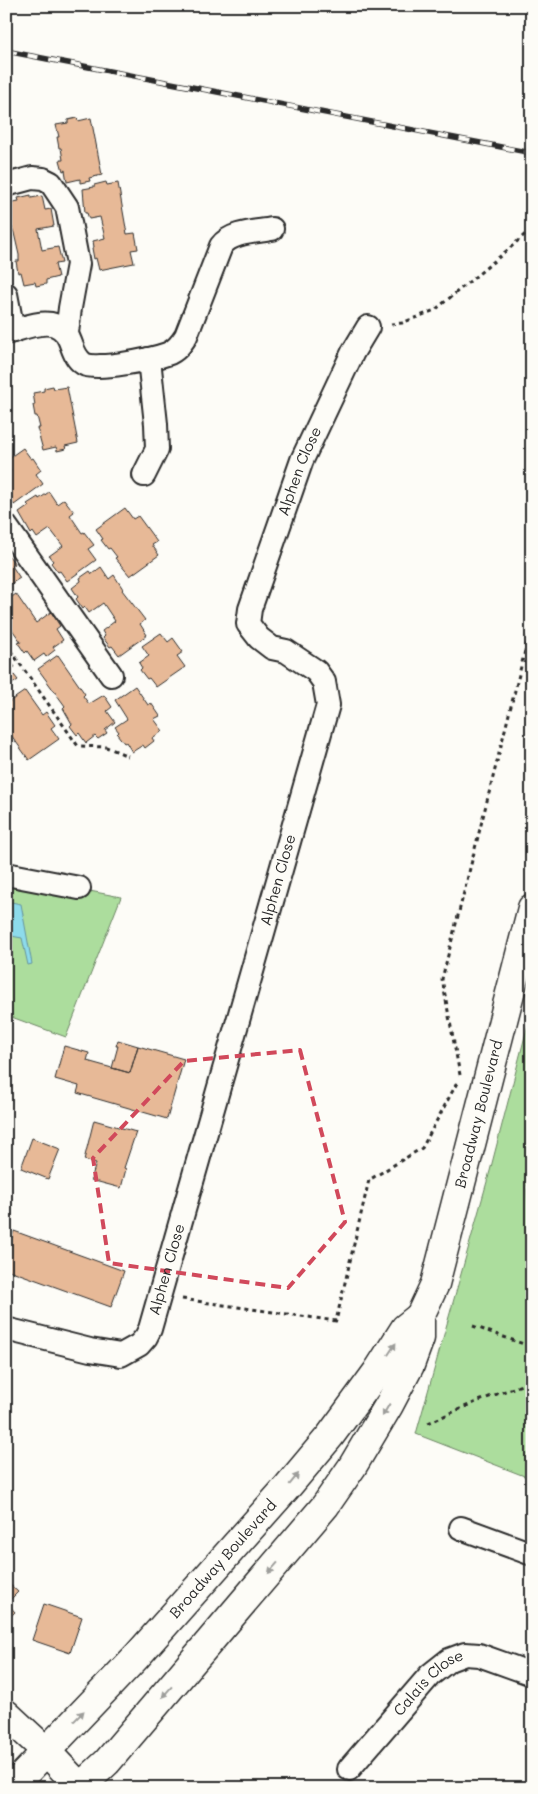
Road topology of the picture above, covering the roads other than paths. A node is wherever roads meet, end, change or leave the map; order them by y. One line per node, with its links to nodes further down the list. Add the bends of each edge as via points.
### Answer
1 (6, 185): 6 (street, via 32,178 43,179 51,183 67,207 78,264)
2 (272, 229): 7 (street, via 225,240 180,346 168,354)
3 (6, 294): 5 (street)
4 (368, 327): 15 (street, Alphen Close, via 352,352 302,460 250,609 248,624 259,638 316,671 324,682 328,706 146,1337 121,1355)
5 (10, 332): 6 (street, via 48,323)
6 (67, 333): 7 (street, via 77,358 83,364 111,366)
7 (149, 359): 8 (street, via 157,449)
8 (144, 475)
9 (6, 526): 10 (street)
10 (111, 675)
11 (6, 874): 12 (street)
12 (79, 888)
13 (532, 908): 14 (main road, Broadway Boulevard, via 435,1284)
14 (420, 1316): 20 (main road, Broadway Boulevard, one-way to 14, via 137,1656 288,1486 330,1436 405,1328); 23 (main road, Broadway Boulevard, one-way to 23, via 420,1338 410,1365 361,1452 325,1506 107,1762)
15 (6, 1329)
16 (462, 1528): 17 (street)
17 (532, 1554)
18 (532, 1674): 21 (street, Calais Close, via 479,1655 465,1654 449,1660 430,1675)
19 (6, 1714): 20 (main road)
20 (46, 1752): 22 (main road, Broadway Boulevard); 23 (main road)
21 (349, 1769)
22 (11, 1788)
23 (80, 1788)

